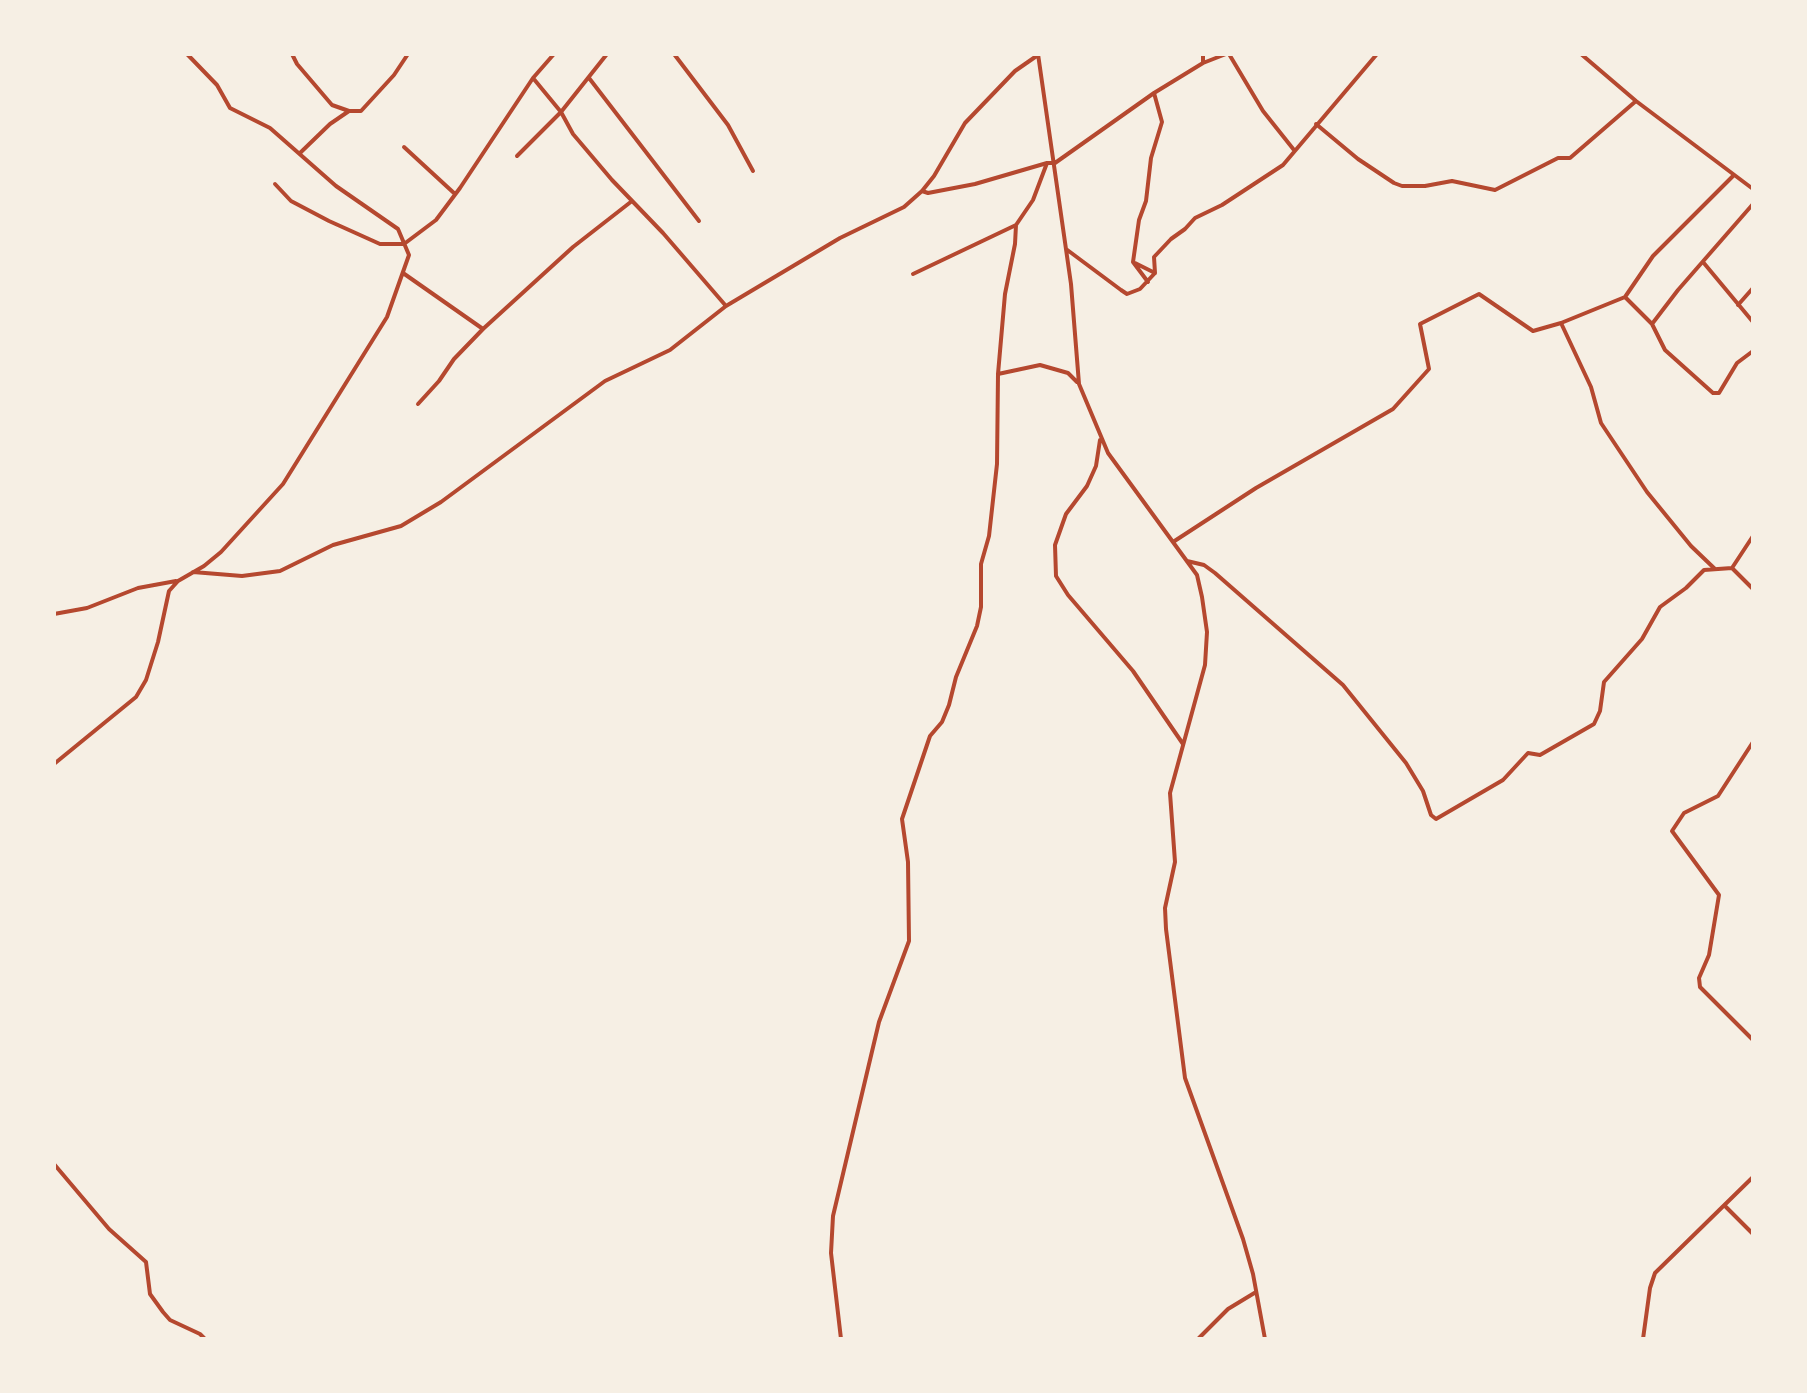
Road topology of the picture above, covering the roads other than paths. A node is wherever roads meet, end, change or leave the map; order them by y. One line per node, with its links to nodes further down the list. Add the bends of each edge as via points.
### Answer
1 (187, 54): 22 (street, via 217,85 230,108 270,128)
2 (292, 54): 17 (street, via 332,105)
3 (408, 54): 17 (street, via 361,111)
4 (554, 54): 13 (street)
5 (607, 54): 14 (street)
6 (674, 54): 26 (street, via 728,125)
7 (1038, 54): 25 (street); 30 (street, via 965,123)
8 (1203, 54): 12 (street)
9 (1227, 54): 12 (street); 21 (street)
10 (1377, 54): 19 (street)
11 (1581, 54): 16 (street)
12 (1203, 63): 15 (street)
13 (533, 78): 18 (street); 31 (street)
14 (589, 78): 18 (street); 34 (street)
15 (1154, 93): 25 (street); 38 (street, via 1162,122)
16 (1636, 101): 19 (street, via 1570,158 1558,158 1495,190 1452,181 1402,186); 27 (street)
17 (349, 111): 22 (street)
18 (561, 112): 23 (street); 32 (street, via 573,134)
19 (1316, 124): 21 (street)
20 (404, 147): 31 (street)
21 (1294, 150): 41 (street, via 1260,182 1195,218 1171,239 1154,257)
22 (300, 153): 36 (street, via 336,186 398,229)
23 (517, 156)
24 (1047, 163): 25 (street); 30 (street, via 975,184); 35 (street, via 1033,200)
25 (1055, 163): 37 (street)
26 (753, 171)
27 (1733, 176): 29 (street); 45 (street, via 1653,256)
28 (275, 184): 36 (street, via 291,201 329,221 380,244)
29 (1753, 189)
30 (922, 191): 47 (street, via 904,207 840,238)
31 (455, 194): 36 (street, via 436,220)
32 (632, 201): 47 (street); 51 (street)
33 (1753, 204): 39 (street)
34 (699, 221)
35 (1016, 225): 42 (street); 53 (street)
36 (404, 244): 40 (street, via 409,255)
37 (1066, 249): 43 (street, via 1127,294); 54 (street)
38 (1133, 262): 41 (street); 43 (street)
39 (1702, 262): 46 (street); 50 (street)
40 (403, 273): 51 (street); 62 (street, via 387,317 283,484 221,552)
41 (1155, 273): 43 (street)
42 (913, 274)
43 (1148, 282)
44 (1753, 288): 46 (street)
45 (1625, 297): 49 (street); 50 (street)
46 (1738, 305): 48 (street)
47 (726, 306): 62 (street, via 670,350 605,381 401,526 333,545 280,571 242,576)
48 (1753, 322)
49 (1561, 323): 58 (street, via 1533,331 1479,294 1420,324 1429,369 1393,409); 61 (street, via 1591,387 1601,423 1647,492)
50 (1652, 324): 52 (street, via 1665,350 1715,393)
51 (483, 329): 55 (street)
52 (1753, 351)
53 (998, 374): 54 (street, via 1040,365 1068,373); 76 (street, via 997,464 981,564 981,607 949,705 930,736 902,819 909,941 879,1022 833,1216 831,1253)
54 (1079, 384): 56 (street)
55 (418, 404)
56 (1101, 438): 58 (street); 67 (street, via 1092,476 1066,514 1055,545 1056,576 1133,671)
57 (1753, 536): 60 (street)
58 (1173, 542): 59 (street)
59 (1187, 561): 61 (street, via 1215,573 1343,685 1406,763 1436,819 1503,780 1528,753 1540,755 1594,724 1604,682 1642,639 1656,612 1704,570); 67 (street, via 1200,582 1207,632 1205,665)
60 (1732, 568): 61 (street); 64 (street)
61 (1715, 569)
62 (193, 572): 63 (street)
63 (178, 581): 65 (street); 68 (street, via 167,594 158,642 136,697)
64 (1753, 589)
65 (54, 614)
66 (1753, 742): 69 (street, via 1718,796 1684,813 1672,831 1719,895 1700,987)
67 (1183, 744): 74 (street, via 1170,793 1175,862 1165,908 1185,1078 1243,1239)
68 (54, 764)
69 (1753, 1040)
70 (54, 1164): 75 (street, via 109,1229 146,1262 150,1294 163,1312)
71 (1753, 1177): 72 (street)
72 (1726, 1206): 73 (street); 79 (street, via 1655,1273)
73 (1753, 1234)
74 (1256, 1292): 77 (street, via 1228,1309); 78 (street)
75 (205, 1339)
76 (841, 1339)
77 (1198, 1339)
78 (1265, 1339)
79 (1643, 1339)

